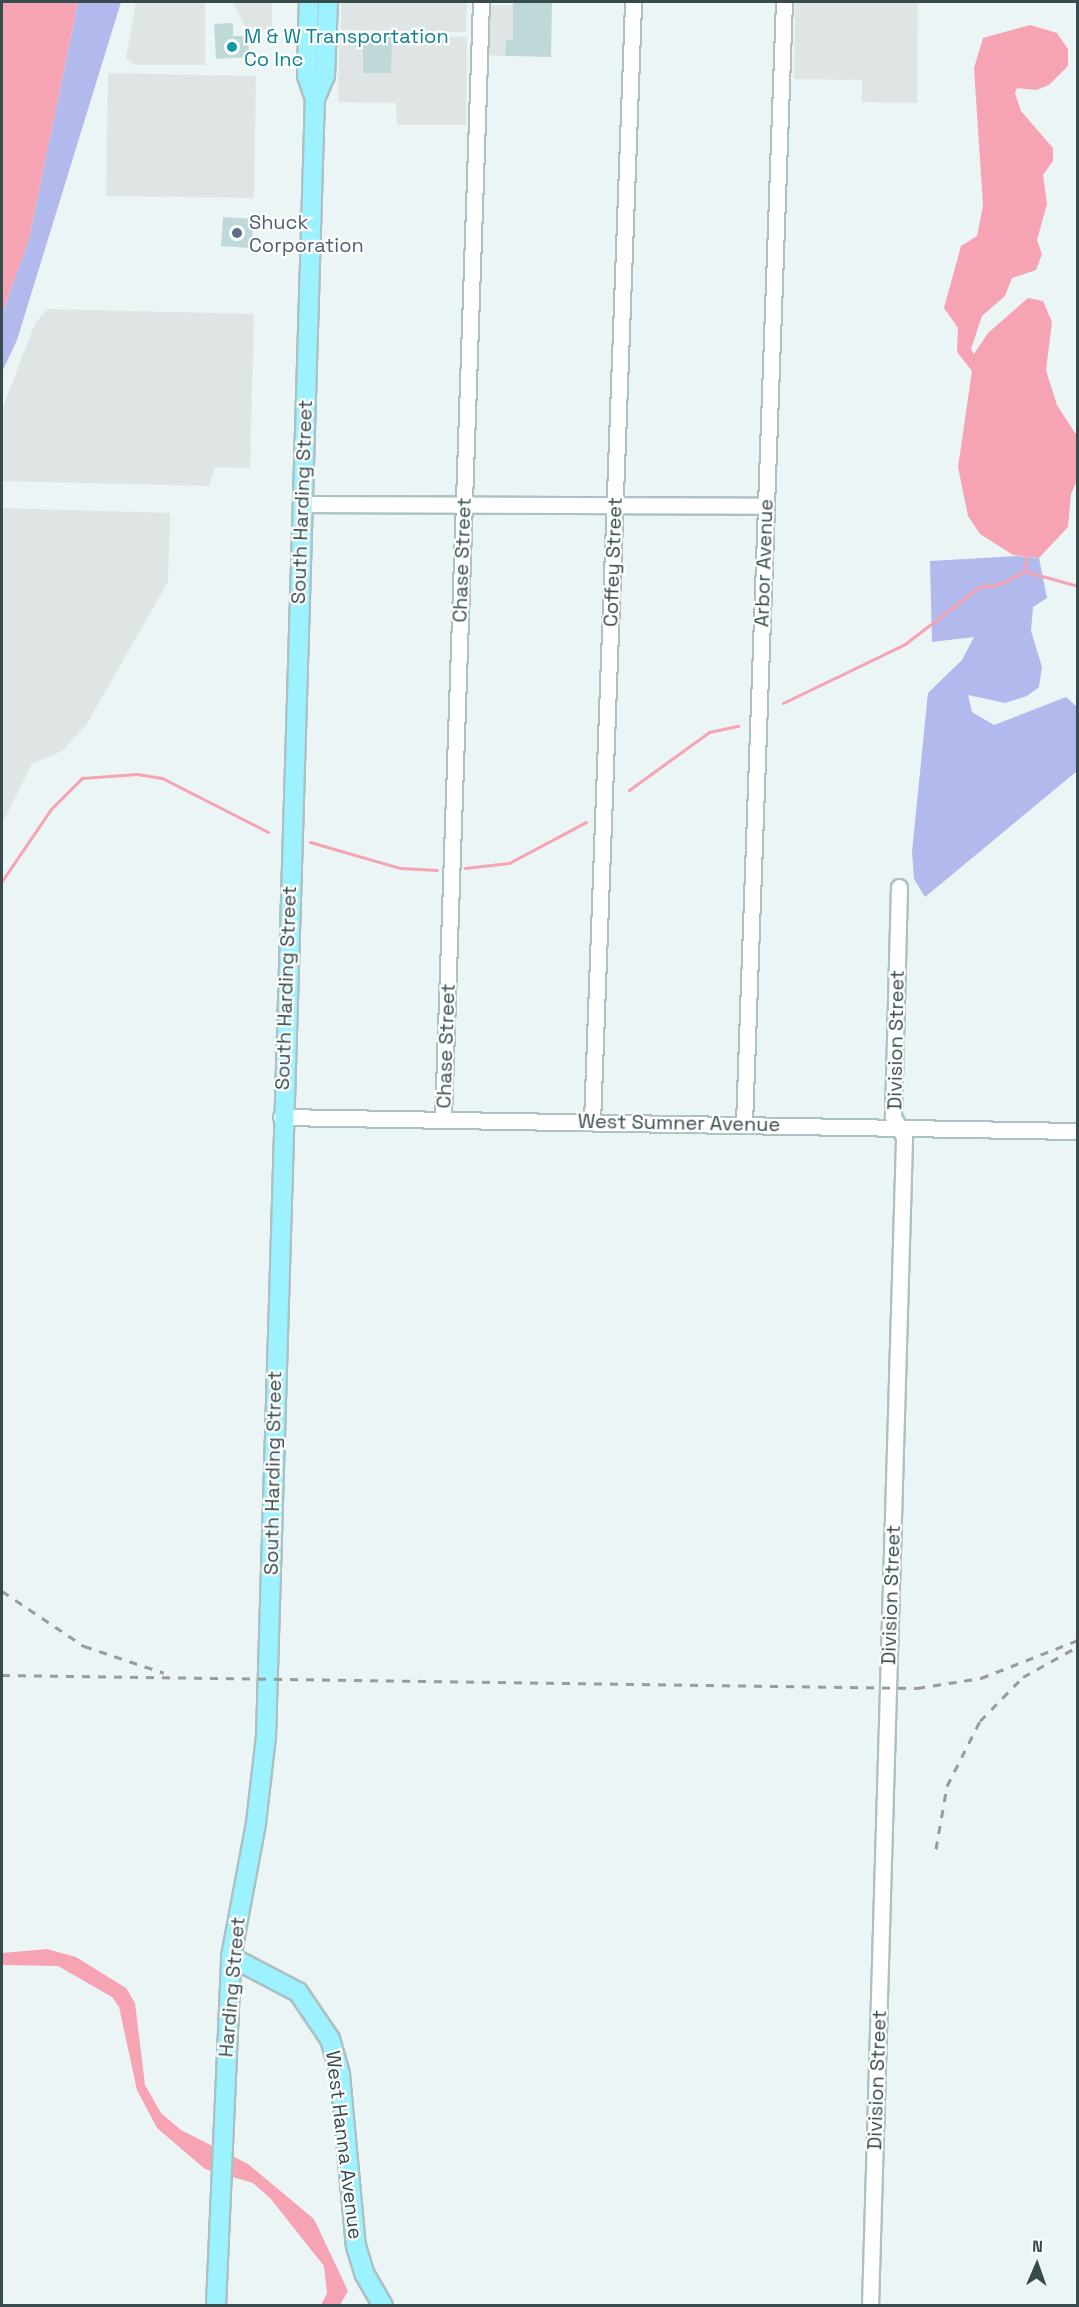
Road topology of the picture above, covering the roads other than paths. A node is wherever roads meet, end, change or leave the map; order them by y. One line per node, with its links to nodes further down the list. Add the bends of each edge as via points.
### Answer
1 (309, 2): 6 (main road, via 307,76)
2 (328, 2): 6 (main road, via 325,76)
3 (481, 2): 8 (street, Chase Street)
4 (633, 2): 9 (street, Coffey Street)
5 (784, 2): 10 (street, Arbor Avenue)
6 (315, 99): 7 (main road, South Harding Street)
7 (302, 504): 8 (street); 12 (main road, South Harding Street)
8 (464, 505): 9 (street); 13 (street, Chase Street)
9 (615, 505): 10 (street); 14 (street, Coffey Street)
10 (766, 506): 15 (street, Arbor Avenue)
11 (899, 887): 16 (street, Division Street, via 893,1116)
12 (281, 1117): 13 (street, West Sumner Avenue); 18 (main road, South Harding Street, via 266,1737)
13 (444, 1118): 14 (street, West Sumner Avenue)
14 (592, 1122): 15 (street, West Sumner Avenue)
15 (744, 1124): 16 (street, West Sumner Avenue)
16 (901, 1127): 17 (street, West Sumner Avenue); 22 (street, Division Street)
17 (1077, 1131)
18 (246, 1874): 19 (main road, Harding Street)
19 (231, 1957): 20 (main road, Harding Street); 21 (main road, West Hanna Avenue, via 298,1992 330,2039 339,2075 358,2255)
20 (216, 2306)
21 (383, 2306)
22 (870, 2306)

